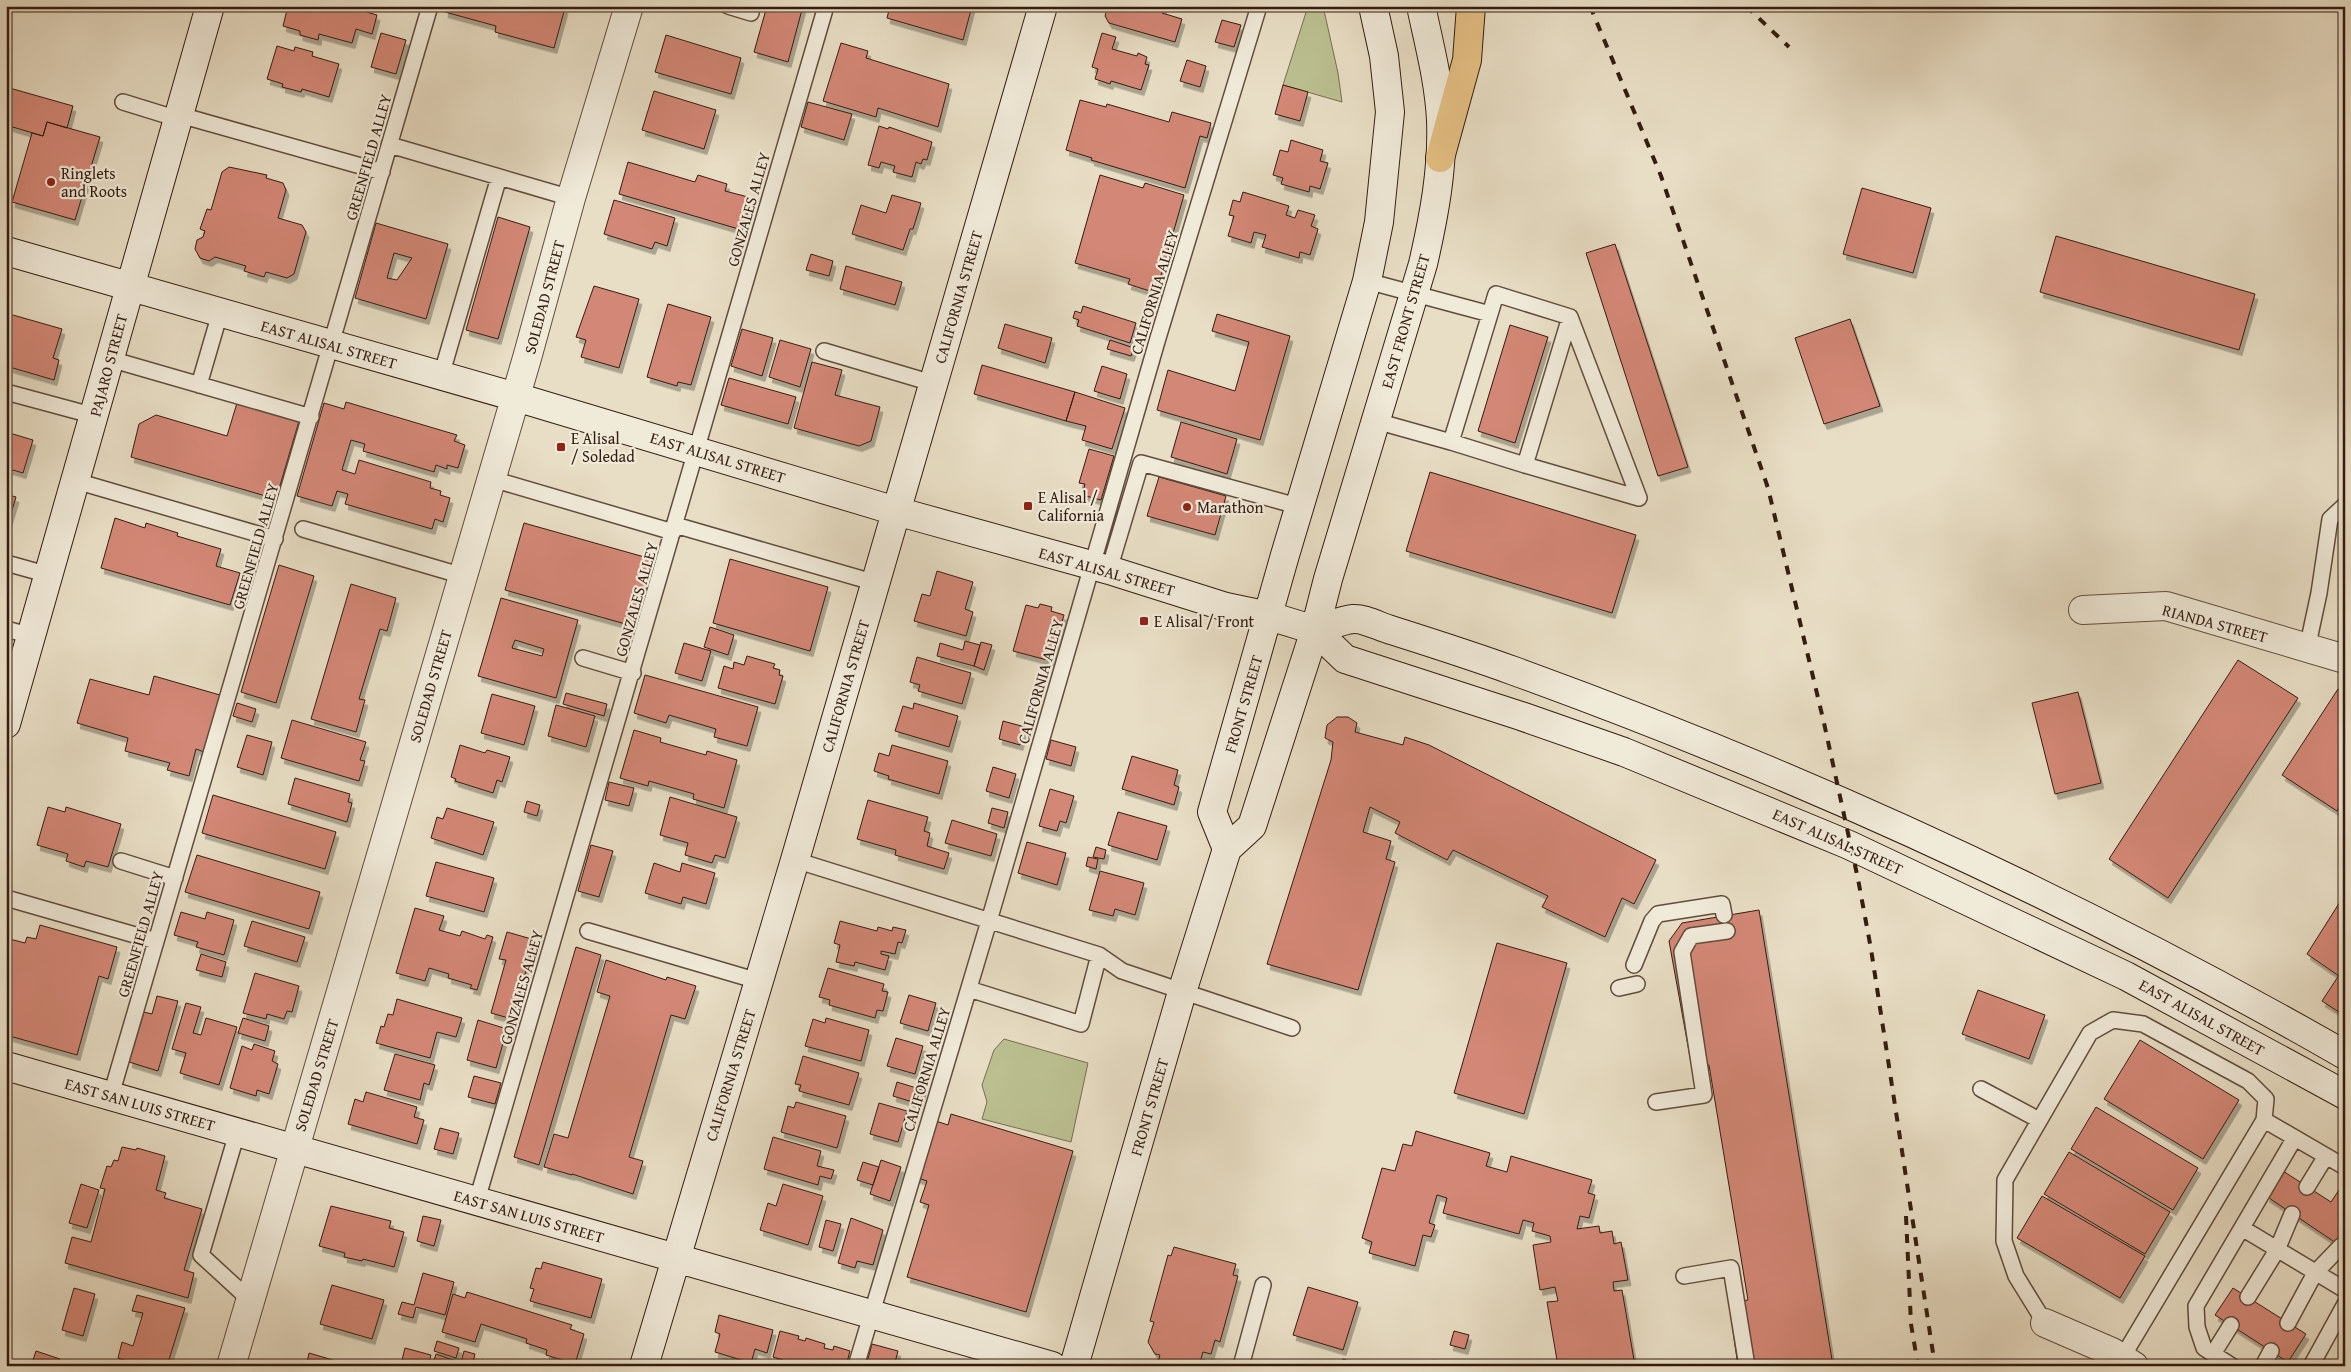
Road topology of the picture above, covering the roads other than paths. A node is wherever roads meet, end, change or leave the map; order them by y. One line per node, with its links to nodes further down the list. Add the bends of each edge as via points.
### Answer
1 (210, 6): 13 (main road, PAJARO STREET)
2 (430, 6): 14 (lane, GREENFIELD ALLEY)
3 (629, 6): 18 (main road, SOLEDAD STREET)
4 (728, 6): 11 (lane)
5 (826, 6): 38 (lane, GONZALES ALLEY)
6 (1043, 6): 30 (main road, CALIFORNIA STREET)
7 (1259, 6): 49 (lane, CALIFORNIA ALLEY, via 1158,338)
8 (1374, 6): 20 (main road, via 1390,112 1379,222)
9 (1421, 6): 15 (main road, EAST FRONT STREET, via 1435,67)
10 (1471, 6): 15 (main road, via 1466,60)
11 (751, 13)
12 (122, 102): 13 (lane)
13 (179, 117): 16 (lane); 21 (main road, PAJARO STREET)
14 (390, 145): 16 (lane, GREENFIELD ALLEY); 17 (lane)
15 (1440, 158): 22 (main road, EAST FRONT STREET, via 1435,212)
16 (382, 172): 26 (lane, GREENFIELD ALLEY)
17 (499, 177): 18 (lane); 29 (lane)
18 (571, 198): 33 (main road, SOLEDAD STREET)
19 (6, 251): 21 (main road, EAST ALISAL STREET)
20 (1367, 280): 22 (lane); 43 (main road)
21 (130, 287): 23 (main road, EAST ALISAL STREET); 28 (main road, PAJARO STREET)
22 (1414, 293): 24 (lane); 36 (main road, EAST FRONT STREET)
23 (220, 313): 26 (main road, EAST ALISAL STREET); 31 (lane)
24 (1490, 314): 25 (lane, via 1496,294); 37 (lane)
25 (1570, 317): 39 (lane); 39 (lane, via 1639,498)
26 (332, 345): 29 (main road, EAST ALISAL STREET); 35 (lane, GREENFIELD ALLEY)
27 (824, 351): 30 (lane)
28 (110, 359): 31 (lane); 34 (main road, PAJARO STREET)
29 (440, 376): 33 (main road, EAST ALISAL STREET)
30 (932, 383): 44 (main road, CALIFORNIA STREET)
31 (199, 385): 35 (lane)
32 (6, 392): 34 (lane)
33 (516, 397): 38 (main road, EAST ALISAL STREET); 40 (main road, SOLEDAD STREET)
34 (95, 416): 41 (main road, PAJARO STREET)
35 (311, 417): 47 (lane, GREENFIELD ALLEY)
36 (1376, 421): 37 (lane); 55 (main road, EAST FRONT STREET)
37 (1451, 442): 39 (lane)
38 (695, 450): 44 (main road, EAST ALISAL STREET); 46 (lane, GONZALES ALLEY)
39 (1525, 465)
40 (492, 479): 46 (lane); 51 (main road, SOLEDAD STREET)
41 (76, 481): 47 (lane); 50 (main road, PAJARO STREET)
42 (2345, 505): 57 (lane, via 2330,519)
43 (1301, 507): 49 (lane, via 1141,463); 54 (main road, via 1284,555)
44 (896, 511): 49 (main road, EAST ALISAL STREET); 52 (main road, CALIFORNIA STREET)
45 (303, 529): 51 (lane)
46 (674, 529): 52 (lane); 60 (lane, GONZALES ALLEY)
47 (275, 540): 65 (lane, GREENFIELD ALLEY)
48 (6, 563): 50 (lane)
49 (1101, 568): 54 (main road, EAST ALISAL STREET, via 1226,607); 68 (lane, CALIFORNIA ALLEY)
50 (49, 575): 56 (main road, PAJARO STREET)
51 (463, 576): 90 (main road, SOLEDAD STREET)
52 (876, 583): 63 (main road, CALIFORNIA STREET)
53 (2083, 610): 57 (main road, RIANDA STREET, via 2166,606)
54 (1269, 616): 55 (main road, EAST ALISAL STREET); 62 (main road, FRONT STREET, via 1212,812)
55 (1315, 630): 62 (main road, via 1252,826); 80 (main road, via 1354,619 1419,639 1584,696 1790,779 1948,850 2096,922); 84 (main road, EAST ALISAL STREET, via 1345,659 1624,752 1849,845 2126,976)
56 (19, 633): 61 (main road, PAJARO STREET)
57 (2307, 649): 59 (main road, RIANDA STREET)
58 (583, 658): 60 (lane)
59 (2345, 660)
60 (633, 673): 94 (lane, GONZALES ALLEY)
61 (6, 724)
62 (1226, 849): 78 (main road, FRONT STREET)
63 (794, 860): 68 (lane); 74 (main road, CALIFORNIA STREET)
64 (121, 861): 65 (lane)
65 (175, 878): 71 (lane, GREENFIELD ALLEY)
66 (6, 898): 71 (lane)
67 (1724, 915): 73 (lane, via 1722,904 1658,914 1652,920)
68 (989, 921): 72 (lane); 77 (lane, CALIFORNIA ALLEY)
69 (588, 930): 74 (lane)
70 (1727, 931): 85 (lane, via 1691,936 1682,952 1704,1095)
71 (156, 941): 83 (lane, GREENFIELD ALLEY)
72 (1100, 955): 77 (lane, via 1080,1024); 78 (lane, via 1122,972)
73 (1634, 965)
74 (758, 981): 99 (main road, CALIFORNIA STREET)
75 (1637, 984): 76 (lane)
76 (1619, 988)
77 (968, 989): 107 (lane, CALIFORNIA ALLEY)
78 (1182, 992): 79 (lane); 118 (main road, FRONT STREET)
79 (1292, 1028)
80 (2345, 1055)
81 (6, 1066): 83 (main road, EAST SAN LUIS STREET)
82 (1980, 1089): 86 (lane)
83 (111, 1095): 88 (main road, EAST SAN LUIS STREET)
84 (2345, 1095)
85 (1656, 1102)
86 (2039, 1120): 87 (lane, via 2090,1033 2113,1020 2143,1024 2248,1081 2266,1099); 109 (lane, via 2005,1180 2004,1241 2016,1276)
87 (2264, 1120): 89 (lane); 113 (lane)
88 (237, 1133): 90 (main road, EAST SAN LUIS STREET); 105 (lane, via 202,1255)
89 (2294, 1138): 91 (lane); 96 (lane)
90 (294, 1148): 94 (main road, EAST SAN LUIS STREET); 105 (main road, SOLEDAD STREET)
91 (2326, 1156): 92 (lane); 93 (lane)
92 (2345, 1167)
93 (2307, 1187)
94 (477, 1200): 99 (main road, EAST SAN LUIS STREET)
95 (2292, 1214): 98 (lane)
96 (2242, 1228): 98 (lane); 112 (lane, via 2196,1306 2197,1328 2204,1348)
97 (2341, 1246): 100 (lane)
98 (2277, 1250): 100 (lane); 104 (lane)
99 (675, 1258): 107 (main road, EAST SAN LUIS STREET); 115 (main road, CALIFORNIA STREET)
100 (2315, 1274): 103 (lane); 108 (lane)
101 (1684, 1276): 120 (lane, via 1731,1268)
102 (1263, 1285): 119 (lane)
103 (2345, 1290)
104 (2248, 1297)
105 (250, 1300): 114 (main road, SOLEDAD STREET)
106 (2345, 1304): 123 (lane)
107 (871, 1315): 116 (lane, CALIFORNIA ALLEY); 117 (main road, EAST SAN LUIS STREET)
108 (2288, 1323)
109 (2045, 1324): 113 (main road)
110 (2230, 1325): 112 (lane)
111 (2271, 1351): 122 (lane)
112 (2213, 1354): 121 (lane)
113 (2128, 1362)
114 (231, 1366)
115 (644, 1366)
116 (856, 1366)
117 (1052, 1366)
118 (1074, 1366)
119 (1241, 1366)
120 (1747, 1366)
121 (2232, 1366)
122 (2263, 1366)
123 (2311, 1366)

